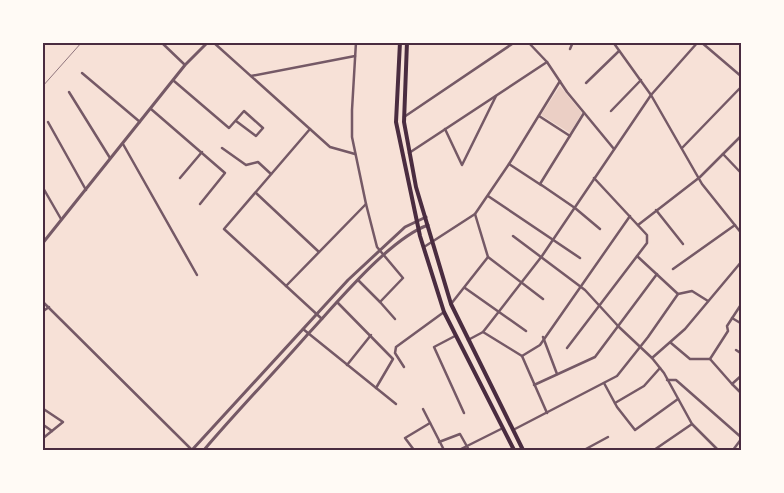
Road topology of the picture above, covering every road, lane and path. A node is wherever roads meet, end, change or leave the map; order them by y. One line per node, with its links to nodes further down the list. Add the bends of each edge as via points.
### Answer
1 (162, 42): 16 (street)
2 (208, 42): 16 (street)
3 (213, 42): 18 (street)
4 (356, 42): 14 (street)
5 (400, 42): 68 (main road, via 396,122)
6 (407, 42): 32 (main road)
7 (515, 42): 32 (street)
8 (528, 42): 15 (street)
9 (573, 42): 12 (street)
10 (613, 42): 13 (street)
11 (699, 42): 19 (street); 27 (street)
12 (570, 49)
13 (619, 51): 20 (street); 23 (street)
14 (355, 56): 18 (street); 46 (street, via 352,110)
15 (547, 62): 22 (street); 26 (street)
16 (185, 64): 21 (street)
17 (82, 73): 35 (street)
18 (250, 76): 36 (street)
19 (742, 76)
20 (641, 80): 27 (street); 29 (street)
21 (174, 81): 28 (street); 33 (street, via 229,128)
22 (560, 81): 30 (street); 31 (street)
23 (586, 83)
24 (742, 86): 42 (street)
25 (69, 92): 48 (street)
26 (497, 94): 37 (street); 37 (street, via 462,165)
27 (651, 95): 42 (street); 43 (street)
28 (152, 109): 35 (street); 44 (street)
29 (611, 111)
30 (584, 113): 39 (street); 43 (street)
31 (538, 116): 39 (street); 49 (street)
32 (404, 117): 45 (main road)
33 (236, 121): 33 (street, via 244,111 263,128 256,136)
34 (48, 122): 57 (street)
35 (141, 122): 40 (street)
36 (310, 129): 46 (street, via 330,147); 50 (street)
37 (445, 129): 45 (street)
38 (742, 134): 47 (street)
39 (570, 136): 56 (street, via 540,184)
40 (123, 144): 48 (street); 91 (street)
41 (222, 148): 50 (street, via 246,166 258,162)
42 (682, 148): 52 (street)
43 (614, 149): 54 (street)
44 (202, 152): 53 (street); 60 (street, via 225,172)
45 (409, 153): 65 (main road)
46 (355, 154): 61 (street)
47 (723, 154): 51 (street); 52 (street)
48 (111, 159): 57 (street)
49 (509, 164): 56 (street); 59 (street)
50 (271, 174): 58 (street)
51 (742, 174)
52 (700, 177): 63 (street); 71 (street, via 702,184)
53 (180, 178)
54 (594, 178): 62 (street); 66 (street)
55 (42, 186): 67 (street)
56 (544, 187): 62 (street)
57 (86, 190): 67 (street)
58 (255, 193): 82 (street); 94 (street, via 224,229)
59 (488, 196): 64 (street); 76 (street)
60 (200, 204)
61 (366, 204): 81 (street); 82 (street)
62 (575, 208): 73 (street); 76 (street)
63 (656, 210): 70 (street); 79 (street)
64 (475, 214): 77 (street); 86 (street)
65 (426, 216): 68 (street); 69 (main road)
66 (630, 216): 70 (street); 95 (street)
67 (62, 220): 78 (street)
68 (416, 220): 72 (main road); 81 (street)
69 (428, 225): 72 (street); 77 (main road)
70 (638, 225): 84 (street, via 647,235 647,243)
71 (735, 225): 74 (street); 89 (street)
72 (418, 228): 80 (main road); 85 (street)
73 (600, 229)
74 (742, 234)
75 (513, 236): 83 (street)
76 (554, 240): 83 (street); 87 (street)
77 (433, 242): 80 (street); 104 (main road)
78 (42, 244)
79 (683, 244)
80 (424, 247): 108 (main road)
81 (379, 251): 85 (street); 110 (street)
82 (319, 252): 94 (street)
83 (542, 256): 93 (street); 95 (street)
84 (637, 256): 90 (street); 105 (street)
85 (383, 257): 92 (street); 102 (street, via 403,278)
86 (488, 257): 93 (street); 96 (street)
87 (580, 258)
88 (742, 261): 100 (street)
89 (673, 269)
90 (657, 274): 97 (street); 115 (street)
91 (197, 275)
92 (358, 280): 101 (street); 102 (street)
93 (521, 284): 98 (street); 109 (street)
94 (286, 286): 110 (street)
95 (582, 287): 105 (street); 122 (street)
96 (465, 288): 104 (street); 109 (street)
97 (678, 294): 100 (street, via 692,291); 125 (street)
98 (543, 299)
99 (42, 301): 106 (street)
100 (708, 301): 124 (street)
101 (337, 302): 112 (street); 120 (street)
102 (380, 302): 113 (street)
103 (742, 303): 111 (street)
104 (451, 304): 123 (main road)
105 (600, 306): 115 (street); 126 (street)
106 (48, 307): 107 (street); 161 (street)
107 (42, 312)
108 (444, 312): 121 (main road); 133 (street, via 396,347 395,353)
109 (499, 312): 117 (street); 118 (street)
110 (317, 314): 112 (street); 116 (street)
111 (732, 318): 114 (street); 131 (street, via 728,331)
112 (322, 319): 119 (street)
113 (395, 319)
114 (742, 324)
115 (619, 327): 125 (street); 135 (street, via 594,357)
116 (303, 329): 119 (street); 161 (street)
117 (526, 331)
118 (483, 332): 123 (street); 129 (street)
119 (309, 333): 132 (street); 162 (street)
120 (371, 335): 132 (street); 141 (street, via 393,359)
121 (457, 335): 148 (street, via 434,347); 153 (main road)
122 (543, 337): 129 (street, via 540,345); 135 (street)
123 (468, 340): 154 (main road)
124 (670, 343): 130 (street); 131 (street, via 690,358)
125 (640, 347): 130 (street); 138 (street, via 617,376)
126 (567, 348)
127 (736, 350): 128 (street)
128 (742, 354)
129 (522, 356): 139 (street)
130 (652, 358): 134 (street)
131 (710, 359): 140 (street)
132 (347, 365): 141 (street)
133 (404, 367)
134 (660, 368): 137 (street); 144 (street, via 644,386)
135 (557, 374): 139 (street)
136 (742, 375): 140 (street)
137 (667, 380): 143 (street); 157 (street, via 676,380)
138 (604, 383): 144 (street); 149 (street)
139 (534, 384): 149 (street)
140 (732, 384): 142 (street)
141 (376, 388): 145 (street)
142 (742, 394)
143 (678, 399): 144 (street, via 635,430); 152 (street)
144 (615, 403)
145 (396, 404)
146 (42, 408): 155 (street, via 63,422)
147 (422, 409): 150 (street)
148 (464, 413)
149 (547, 413): 154 (street)
150 (430, 423): 159 (street); 163 (street, via 405,438)
151 (42, 424): 155 (street)
152 (692, 424): 170 (street); 171 (street)
153 (503, 428): 160 (street); 167 (main road)
154 (512, 430): 168 (main road)
155 (52, 431): 158 (street)
156 (608, 437): 169 (street)
157 (742, 438): 172 (street)
158 (42, 439)
159 (439, 442): 160 (street, via 460,434); 164 (street)
160 (467, 446): 165 (street); 166 (street)
161 (193, 450)
162 (204, 450)
163 (414, 450)
164 (444, 450)
165 (459, 450)
166 (469, 450)
167 (514, 450)
168 (523, 450)
169 (584, 450)
170 (654, 450)
171 (718, 450)
172 (733, 450)

